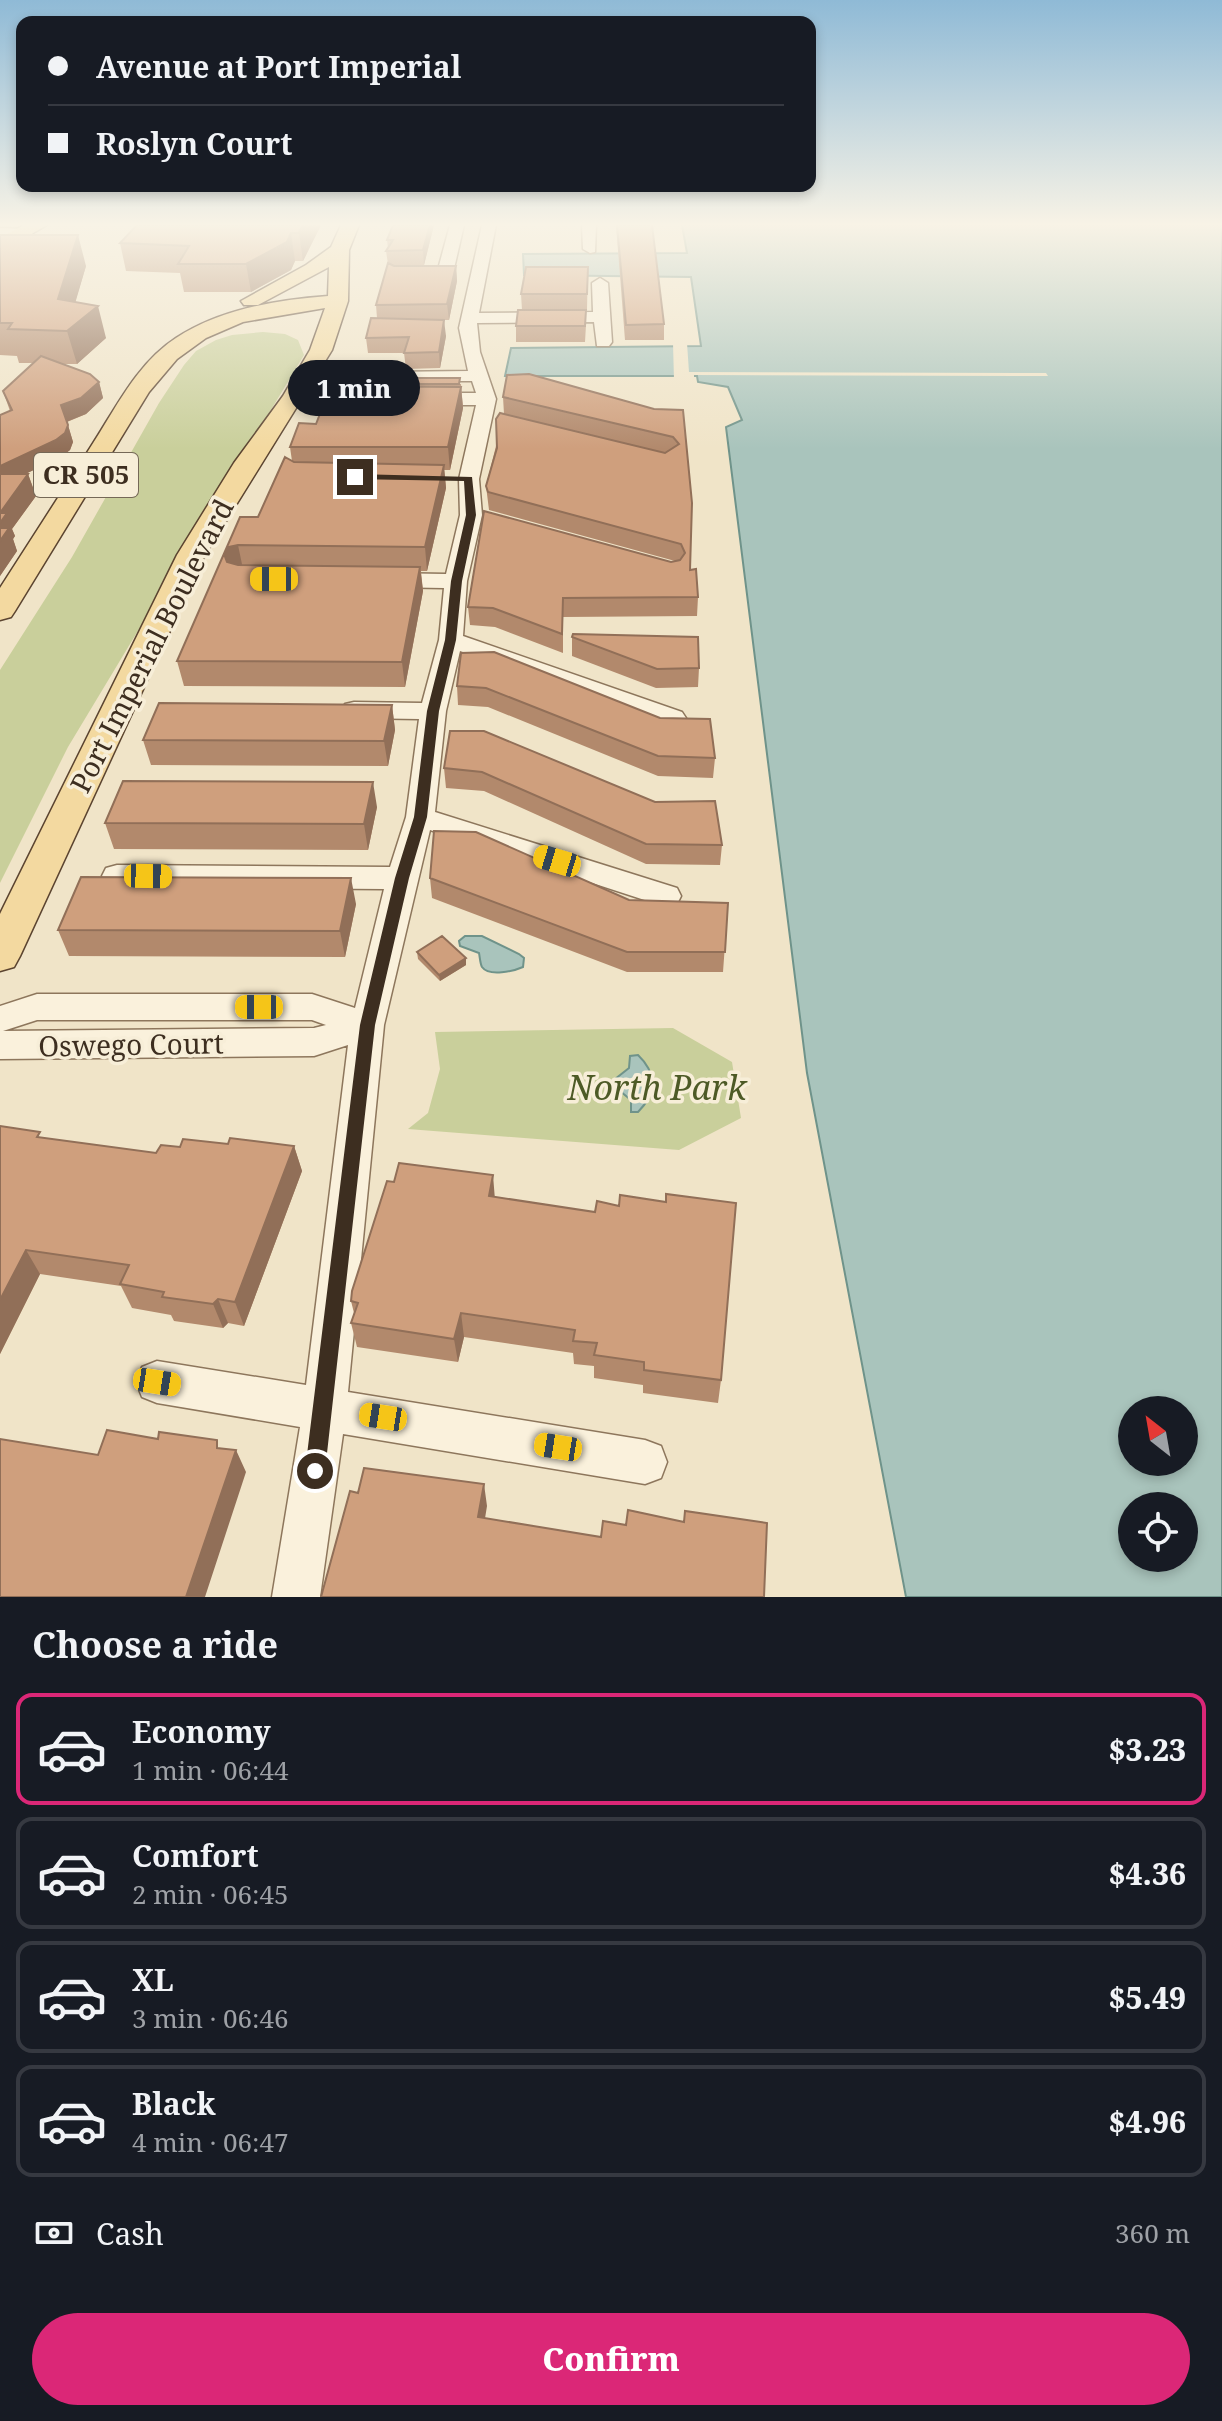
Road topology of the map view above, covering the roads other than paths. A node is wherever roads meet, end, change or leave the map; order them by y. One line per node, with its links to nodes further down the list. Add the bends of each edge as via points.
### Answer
1 (257, 300): 7 (main road, CR 505, via 214,319)
2 (460, 300): 6 (street)
3 (599, 300): 5 (street)
4 (338, 301): 7 (main road, CR 505, via 256,314); 8 (main road, Port Imperial Boulevard)
5 (604, 317): 6 (street); 9 (street)
6 (463, 325): 10 (street)
7 (198, 334): 8 (main road, via 247,326); 14 (main road, CR 505, via 158,366)
8 (307, 337): 23 (main road, Port Imperial Boulevard, via 294,397 191,555)
9 (603, 342)
10 (479, 376): 11 (street); 11 (street, via 393,376 386,399)
11 (490, 412): 13 (street, via 461,478 478,517)
12 (365, 580): 13 (street)
13 (456, 581): 15 (street)
14 (0, 611)
15 (451, 640): 17 (street); 18 (street)
16 (327, 709): 17 (street)
17 (433, 711): 19 (street)
18 (673, 718)
19 (420, 817): 21 (street); 22 (street)
20 (117, 876): 21 (street)
21 (402, 878): 25 (street)
22 (666, 896)
23 (0, 956)
24 (0, 1019): 25 (street, Oswego Court, via 37,1007 312,1007)
25 (367, 1025): 26 (street, Oswego Court, via 314,1042); 28 (street)
26 (0, 1045)
27 (157, 1382): 28 (street)
28 (325, 1407): 29 (street); 30 (street)
29 (645, 1462)
30 (296, 1597)

